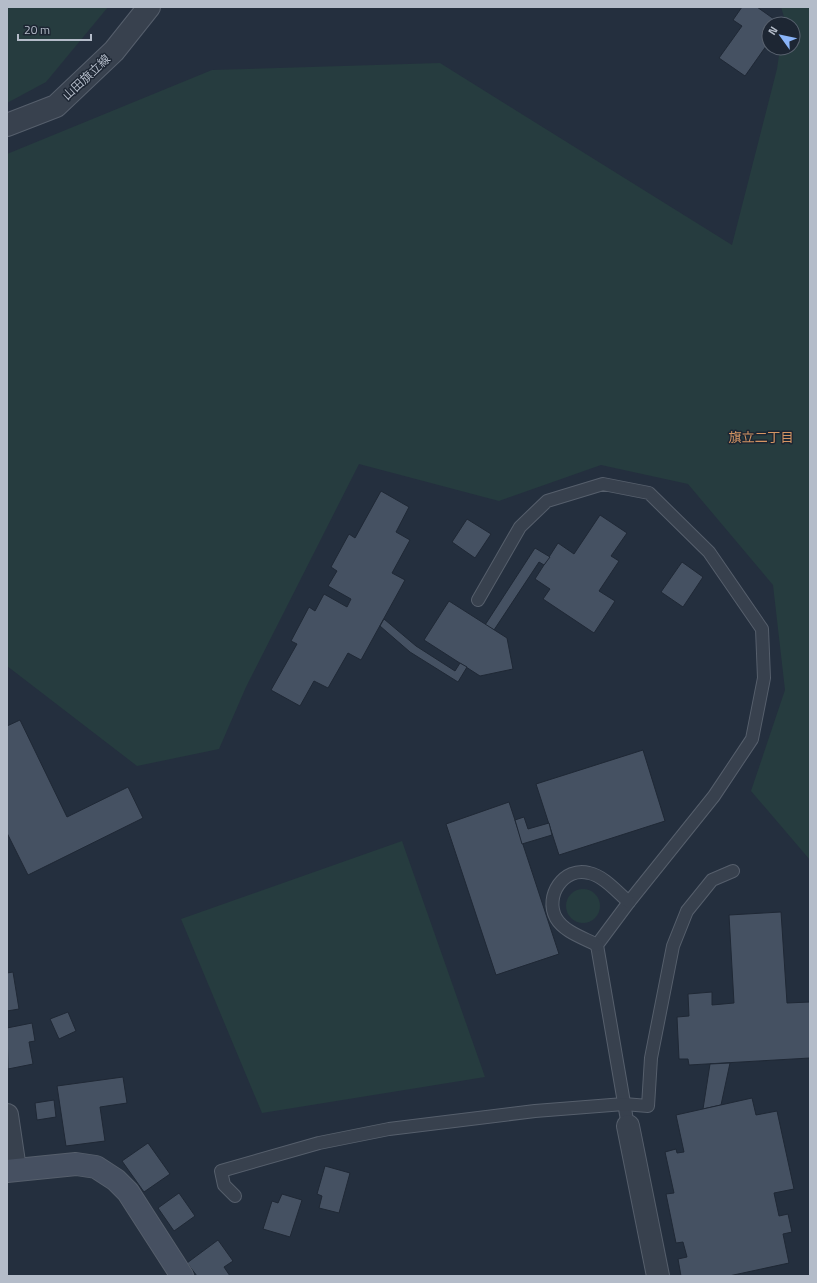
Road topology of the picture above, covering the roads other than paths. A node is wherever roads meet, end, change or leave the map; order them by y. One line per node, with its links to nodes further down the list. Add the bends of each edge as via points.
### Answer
1 (149, 7): 2 (street, 山田旗立線, via 114,51 56,106)
2 (7, 125)
3 (478, 600): 5 (lane, via 520,527 547,501 603,484 649,493 709,552 762,629 764,678 752,739 714,796)
4 (733, 871): 7 (lane, via 712,880 687,911 673,946 651,1058 648,1106)
5 (629, 902): 6 (lane); 6 (lane, via 598,876 589,872 578,872 560,882 552,900 557,919 563,927)
6 (597, 945): 7 (lane)
7 (624, 1104): 9 (lane); 11 (lane, via 535,1111 389,1129 319,1143 222,1170 224,1185)
8 (7, 1115): 10 (street)
9 (628, 1126): 13 (street)
10 (11, 1170): 12 (street, via 76,1164 96,1167 116,1180 128,1192)
11 (235, 1196)
12 (182, 1276)
13 (658, 1276)

